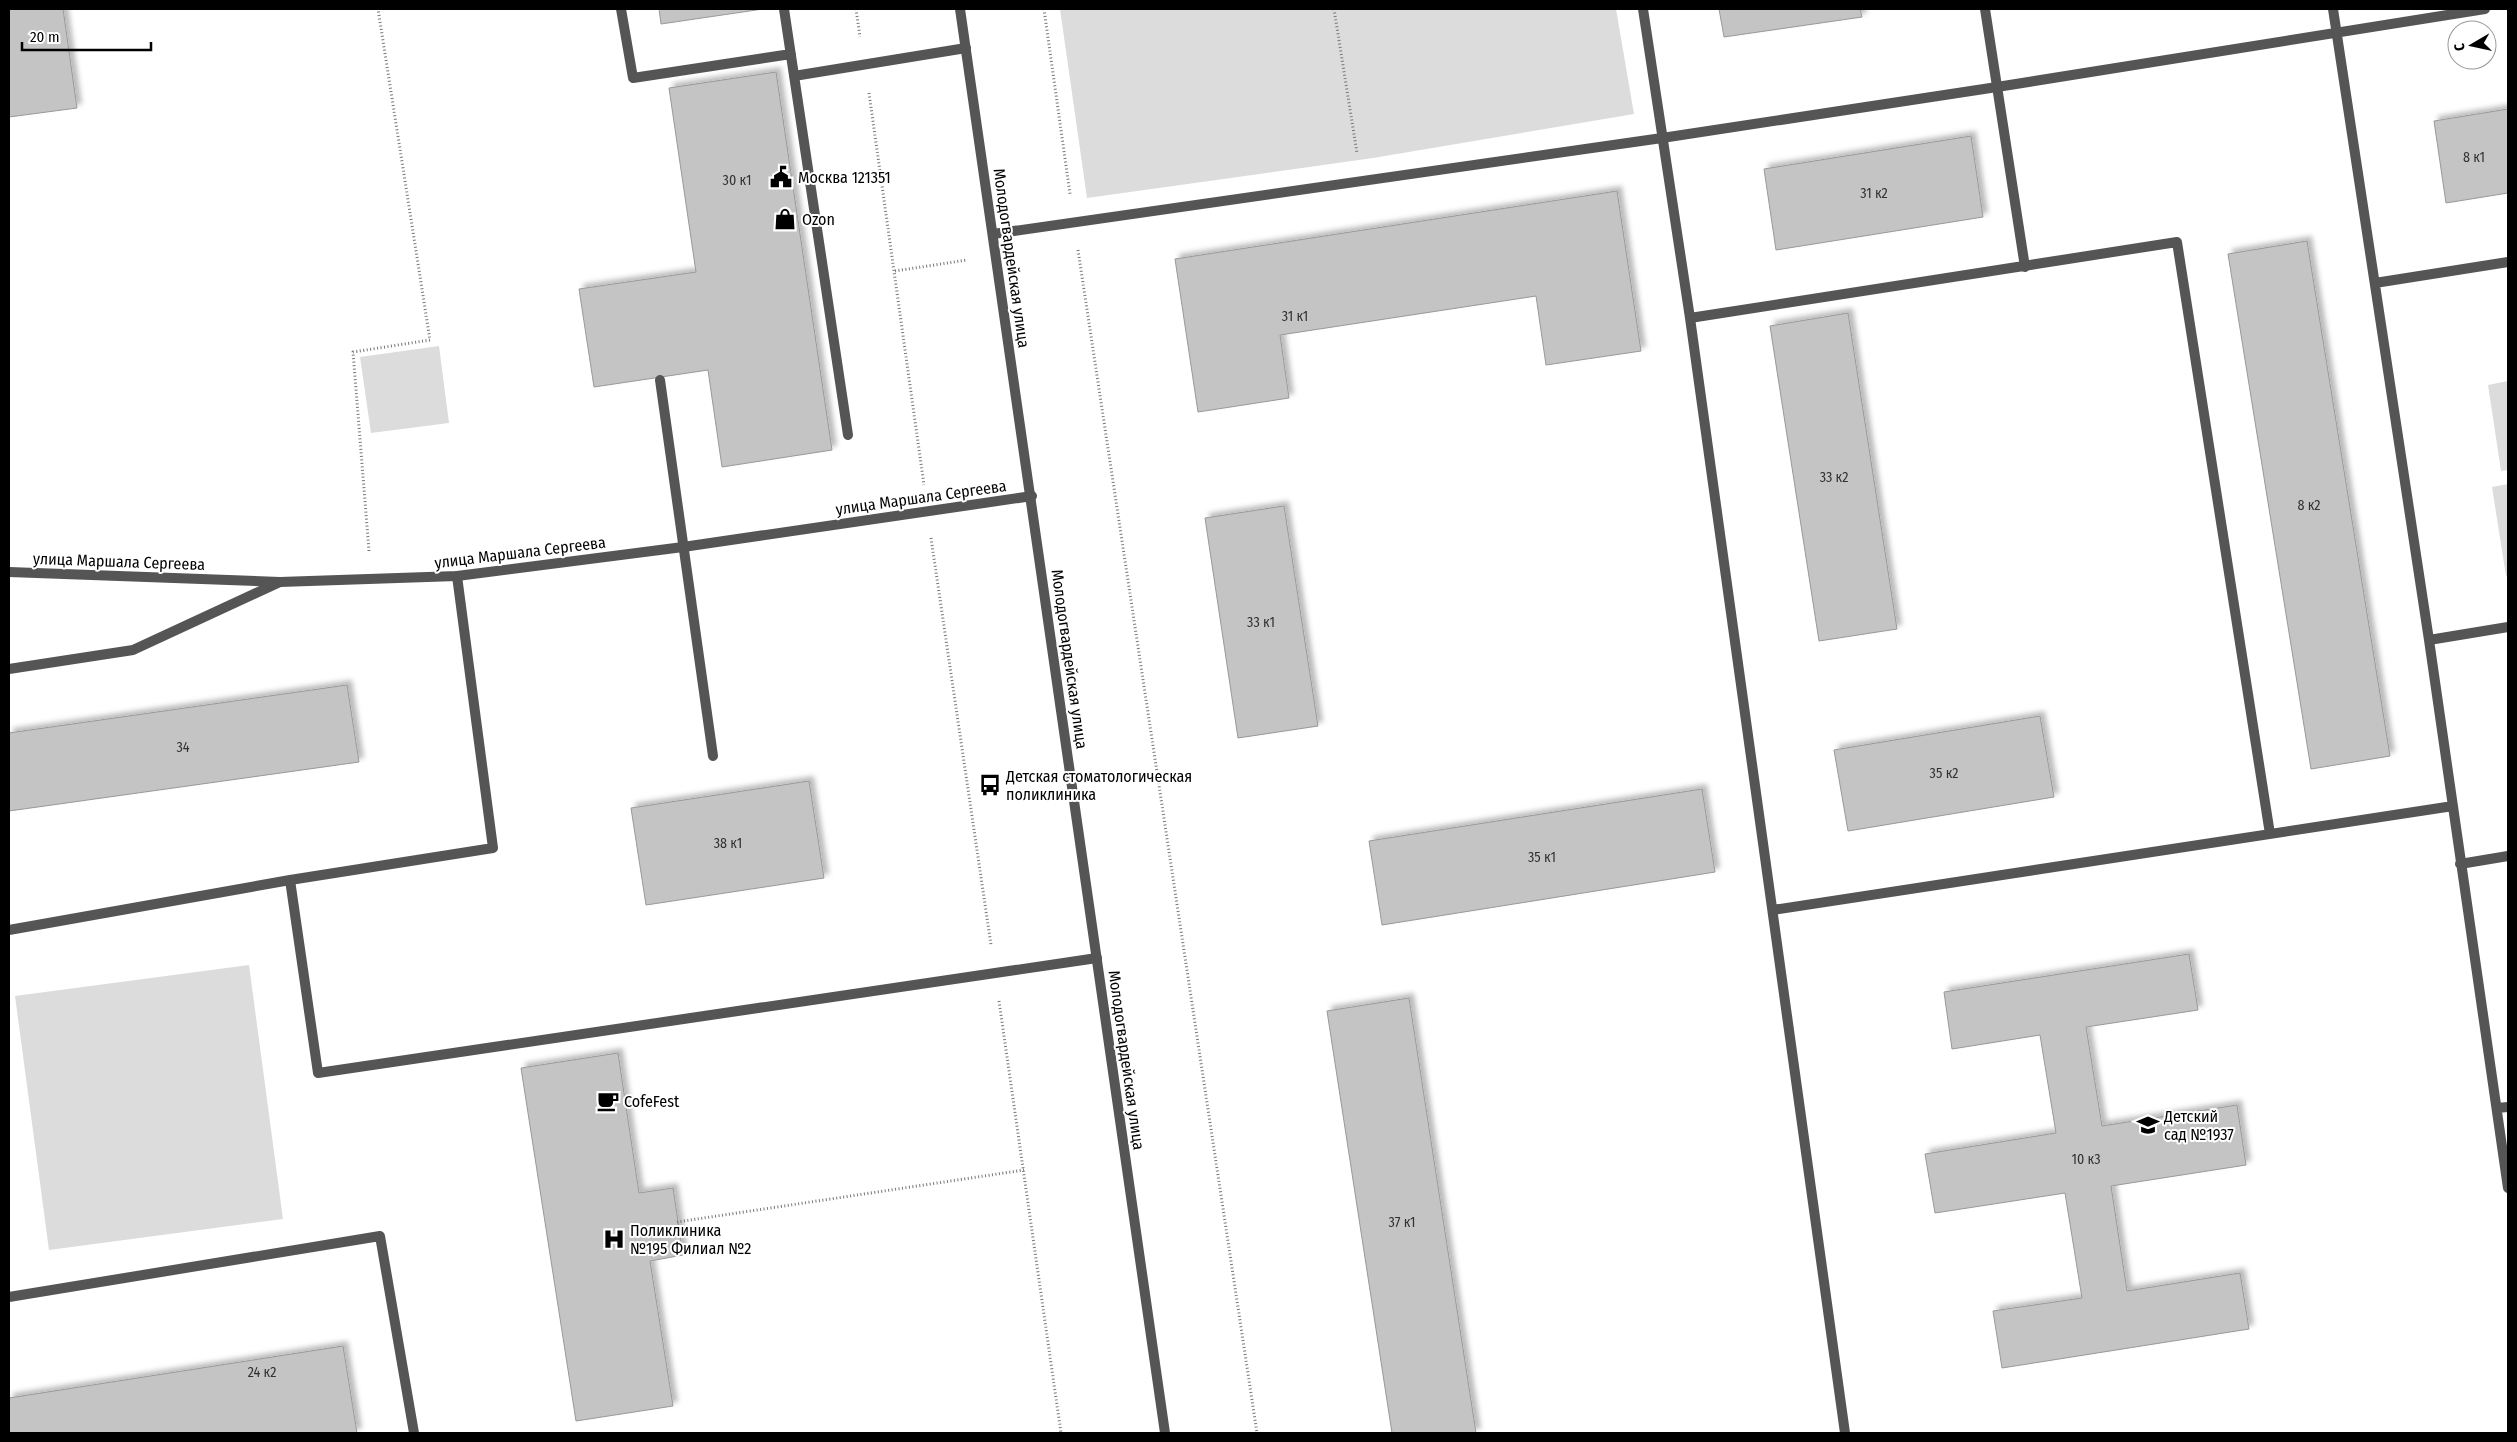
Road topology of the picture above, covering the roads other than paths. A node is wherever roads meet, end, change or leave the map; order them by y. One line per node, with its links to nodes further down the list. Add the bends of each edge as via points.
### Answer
1 (621, 9): 10 (street, via 633,78)
2 (784, 9): 10 (street)
3 (960, 9): 9 (street, Молодогвардейская улица)
4 (1643, 9): 13 (street)
5 (1985, 9): 12 (street)
6 (2333, 9): 8 (street)
7 (2485, 9): 8 (street)
8 (2336, 31): 12 (street); 17 (street)
9 (966, 48): 11 (street); 14 (street, Молодогвардейская улица)
10 (791, 54): 11 (street)
11 (794, 76): 20 (street)
12 (1997, 87): 13 (street); 16 (street)
13 (1662, 138): 14 (street); 18 (street)
14 (993, 234): 21 (street, Молодогвардейская улица)
15 (2508, 262): 17 (street)
16 (2025, 267): 18 (street); 31 (street, via 2177,242)
17 (2375, 283): 27 (street)
18 (1690, 318): 35 (street)
19 (660, 380): 22 (street)
20 (848, 435)
21 (1032, 496): 22 (street, улица Маршала Сергеева); 37 (street, Молодогвардейская улица)
22 (683, 547): 24 (street, улица Маршала Сергеева); 29 (street)
23 (9, 572): 25 (street, улица Маршала Сергеева)
24 (457, 576): 25 (street, улица Маршала Сергеева); 34 (street, via 493,848)
25 (280, 582): 28 (street, via 133,650)
26 (2508, 627): 27 (street)
27 (2429, 640): 30 (street)
28 (9, 668)
29 (713, 756)
30 (2453, 806): 31 (street); 33 (street)
31 (2270, 834): 35 (street)
32 (2508, 856): 33 (street)
33 (2460, 864): 39 (street)
34 (290, 880): 36 (street); 37 (street, via 318,1073)
35 (1773, 910): 44 (street)
36 (9, 930)
37 (1097, 958): 43 (street, Молодогвардейская улица)
38 (2508, 1106): 39 (street)
39 (2497, 1108): 40 (street)
40 (2508, 1188)
41 (9, 1297): 42 (street, via 380,1236)
42 (414, 1433)
43 (1165, 1433)
44 (1845, 1433)

